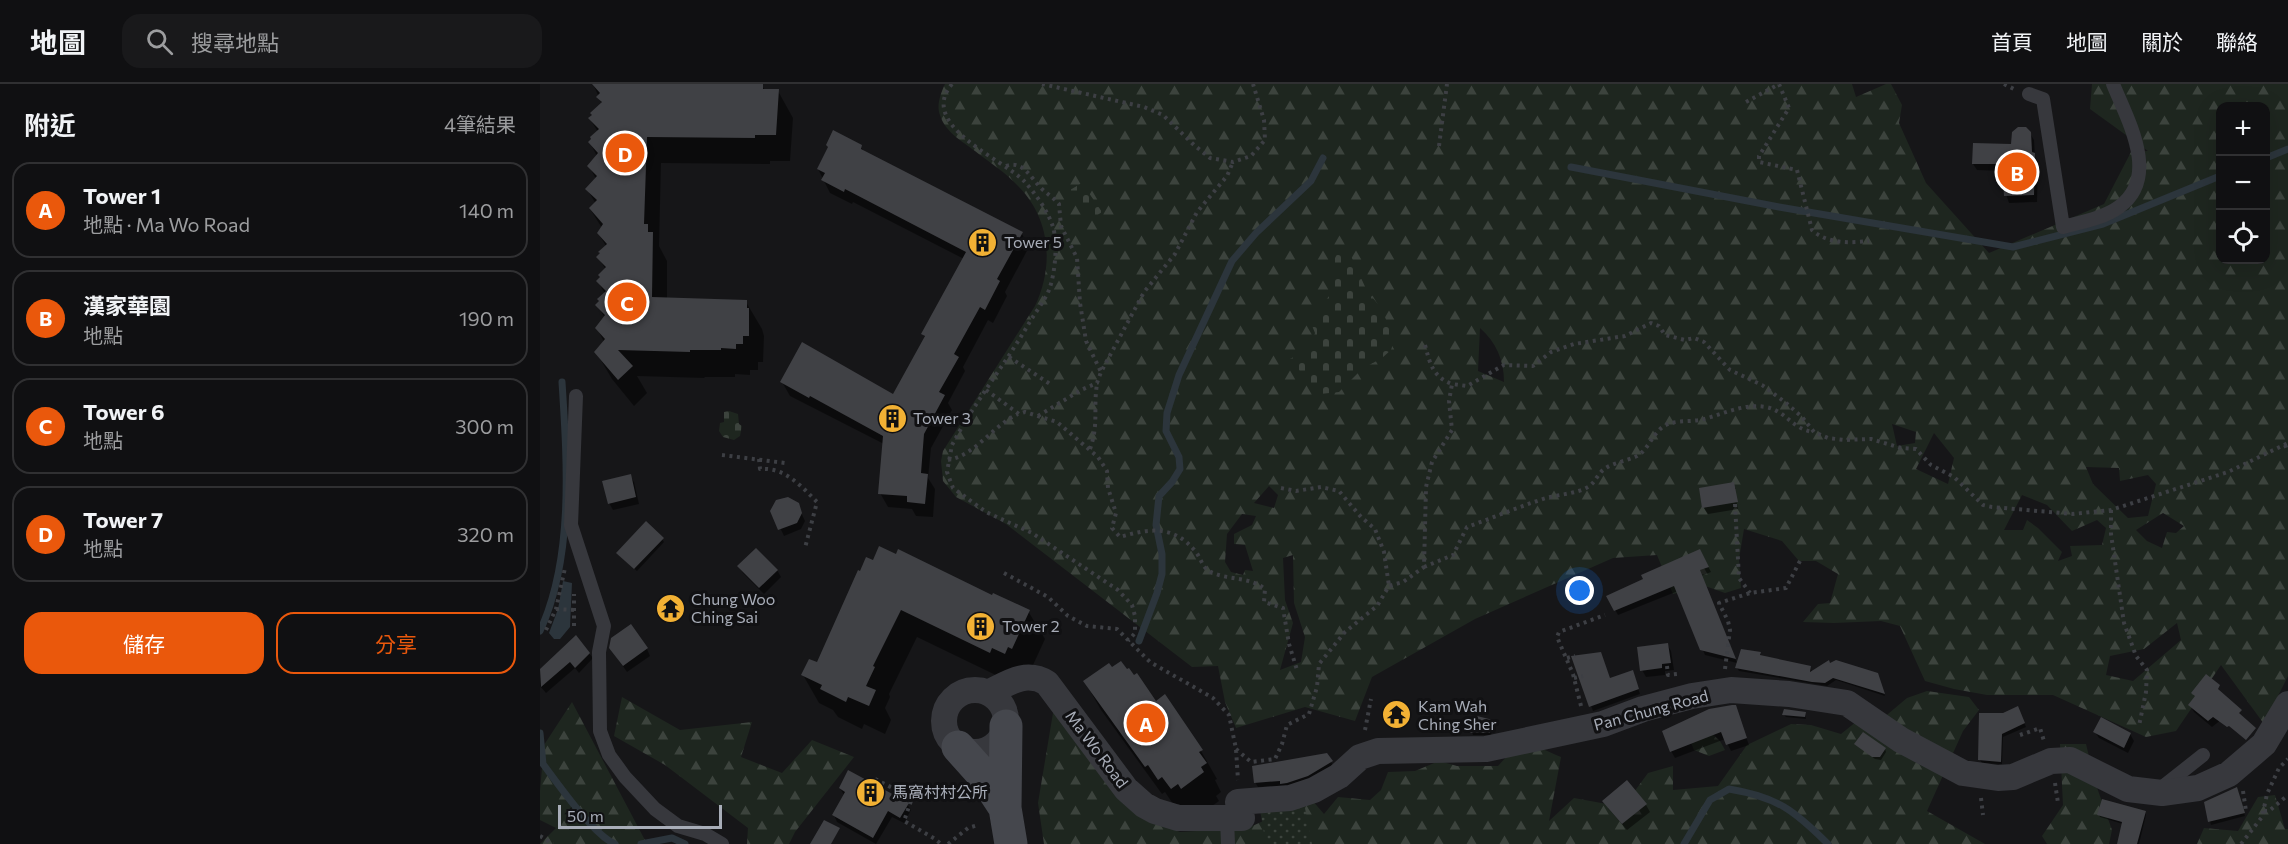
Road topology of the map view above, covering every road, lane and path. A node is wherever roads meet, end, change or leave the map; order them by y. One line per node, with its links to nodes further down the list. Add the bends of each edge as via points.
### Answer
1 (952, 84): 11 (path, via 944,100 949,122 969,142)
2 (1042, 84): 10 (path, via 1144,106 1163,115 1210,158)
3 (1253, 84): 10 (path, via 1264,120 1265,140 1251,156)
4 (1447, 84): 9 (path)
5 (1779, 84): 8 (path); 12 (path, via 1789,108 1759,162 1797,170 1812,230 1819,236 1849,243)
6 (2113, 84): 7 (lane, via 2137,145 2138,179 2119,208 2063,227 2043,99)
7 (2029, 94)
8 (1746, 102)
9 (1439, 146)
10 (1233, 162): 15 (path, via 1227,176 1197,212 1174,254 1144,292)
11 (1006, 166): 14 (path, via 1045,210 1053,227 1056,250 1049,289); 15 (path, via 1023,167 1059,204 1061,226 1077,258 1086,341)
12 (1869, 241)
13 (1425, 345): 18 (path, via 1433,370 1441,380)
14 (1009, 357): 17 (path); 19 (path)
15 (1101, 372): 16 (path)
16 (1097, 383): 22 (path); 25 (path, via 1097,427)
17 (1050, 384)
18 (1452, 384): 23 (path, via 1467,386 1504,365 1533,366 1551,352 1625,336 1651,323 1665,335 1704,342 1730,370 1762,385 1802,417); 36 (path, via 1452,430 1432,462 1426,488)
19 (986, 390): 21 (path); 29 (path, via 960,430)
20 (576, 396): 74 (lane, via 571,525 604,626 599,652 600,731 609,756 655,809 678,826)
21 (1019, 414): 22 (path); 29 (path, via 964,454)
22 (1037, 417): 25 (path, via 1058,422)
23 (1814, 432): 33 (path, via 1828,438 1871,439 1916,450 1931,465 1954,477 1983,505 2073,514); 36 (path, via 1803,431 1766,407 1745,407 1700,420 1666,424 1643,452 1604,469 1592,486 1542,499 1467,527 1453,555)
24 (2286, 444): 26 (path); 33 (path, via 2228,471)
25 (1090, 449): 48 (path, via 1107,471 1116,513 1112,528 1120,537 1165,530 1196,552 1205,569 1258,583 1265,589 1264,602 1283,608)
26 (2288, 452)
27 (722, 455): 28 (path)
28 (759, 459): 30 (path); 34 (path, via 760,470 782,472 817,502)
29 (948, 460): 45 (path, via 947,472 953,488 986,512 1032,533 1118,590 1132,605 1135,616 1135,633)
30 (785, 463)
31 (1281, 488): 39 (path, via 1296,491 1322,487 1339,491 1375,529 1384,552)
32 (1735, 504): 40 (path, via 1739,578)
33 (2111, 510): 56 (path, via 2124,623 2136,656 2147,670)
34 (804, 548)
35 (1802, 557): 40 (path, via 1786,588)
36 (1424, 567): 39 (path, via 1403,582)
37 (565, 568): 41 (path)
38 (1004, 573): 45 (path, via 1048,597 1068,616 1087,626 1117,629)
39 (1389, 586): 60 (path, via 1377,606 1345,632 1319,664 1309,714 1287,725 1275,759 1251,762)
40 (1750, 592): 49 (path, via 1719,603 1730,630 1724,665)
41 (557, 609): 42 (path); 44 (path)
42 (573, 610)
43 (1605, 615): 47 (path, via 1559,632 1557,636)
44 (546, 630)
45 (1128, 641): 60 (path, via 1149,662 1213,698 1229,715)
46 (1575, 656): 47 (path)
47 (1567, 658): 51 (path)
48 (1297, 670)
49 (1727, 675)
50 (1583, 676): 51 (path)
51 (1574, 678): 54 (path)
52 (988, 693): 55 (street, Ma Wo Road, via 1003,706); 59 (street, Ma Wo Road, via 968,690 958,694 945,710 945,731); 68 (street, Ma Wo Road, via 1026,676 1041,679 1052,688 1126,789 1144,805 1178,818)
53 (2288, 704): 66 (street, Pan Chung Road, via 2264,744 2229,774 2198,788)
54 (1584, 716)
55 (1006, 726): 59 (street, via 996,744 988,749 978,752); 71 (street, Ma Wo Road)
56 (2139, 726)
57 (2041, 731): 58 (path, via 2039,728)
58 (2020, 735)
59 (958, 747): 71 (street, Ma Wo Road, via 984,776)
60 (1236, 749): 68 (path)
61 (1378, 751): 66 (street, Pan Chung Road, via 1486,749 1603,724 1692,696 1731,690 1789,693 1847,703 1901,740 1963,773 2013,777 2051,762 2070,760 2128,789); 68 (street, Ma Wo Road, via 1360,758 1314,790)
62 (2203, 755): 66 (lane)
63 (2288, 759): 70 (path, via 2279,768)
64 (875, 779): 75 (path, via 912,798 904,821)
65 (2243, 791): 69 (path)
66 (2156, 792)
67 (2288, 795): 70 (path)
68 (1233, 810): 78 (lane)
69 (2246, 811)
70 (2264, 811): 79 (path)
71 (992, 817): 76 (path, via 968,828); 77 (street, Ma Wo Road)
72 (540, 836): 73 (path)
73 (553, 844)
74 (722, 844)
75 (940, 844)
76 (948, 844)
77 (1011, 844)
78 (1228, 844)
79 (2241, 844)

